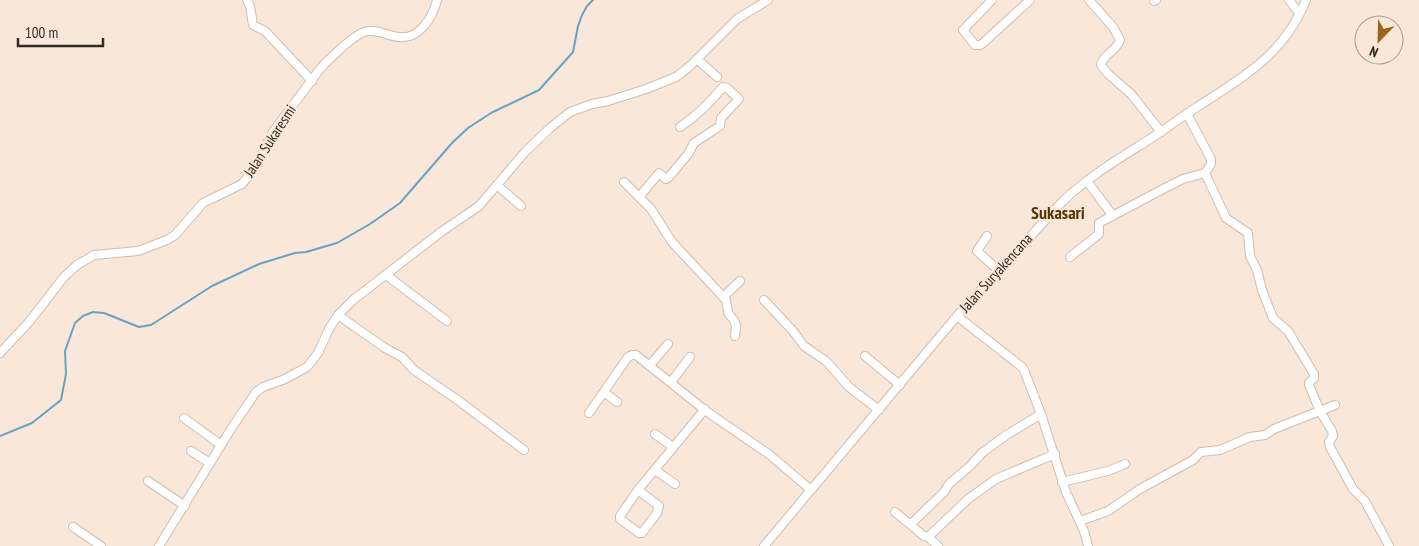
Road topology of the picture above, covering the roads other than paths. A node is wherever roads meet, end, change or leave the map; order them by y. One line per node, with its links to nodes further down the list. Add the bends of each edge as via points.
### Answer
1 (247, 0): 12 (street, via 253,25 265,31)
2 (437, 0): 12 (street, Jalan Sukaresmi, via 428,22 415,33 400,37 365,32 328,60)
3 (768, 0): 10 (street, via 737,18)
4 (992, 0): 5 (street, via 963,30 975,45 983,43)
5 (1030, 0)
6 (1089, 0): 15 (street, via 1120,40 1101,65 1131,94)
7 (1289, 0): 9 (street)
8 (1306, 0): 9 (street, Jalan Suryakencana)
9 (1299, 13): 13 (street, Jalan Suryakencana, via 1262,63)
10 (697, 59): 11 (street); 19 (street, via 682,73 668,80 570,112 531,146)
11 (717, 77)
12 (312, 81): 35 (street, Jalan Sukaresmi, via 276,127 255,168 242,184 203,203 175,236 138,251 94,255 76,265)
13 (1186, 114): 15 (street, Jalan Suryakencana); 16 (street, via 1211,160)
14 (680, 127): 20 (street, via 708,106 723,87 739,99 721,118 720,126 694,143 669,177 666,179 659,174)
15 (1160, 132): 17 (street, Jalan Suryakencana)
16 (1205, 173): 22 (street, via 1184,179); 46 (street, via 1226,218 1248,233 1250,256 1273,318 1288,331 1314,374 1309,385)
17 (1087, 181): 22 (street); 25 (street, Jalan Suryakencana, via 1063,201)
18 (624, 182): 20 (street)
19 (497, 185): 21 (street); 26 (street, via 479,206)
20 (639, 197): 28 (street, via 651,209 672,242)
21 (521, 206)
22 (1113, 216): 24 (street, via 1100,223 1099,234)
23 (987, 236): 25 (street, via 977,251)
24 (1070, 257)
25 (999, 271): 31 (street, Jalan Suryakencana)
26 (386, 275): 30 (street); 32 (street)
27 (740, 281): 28 (street)
28 (723, 297): 33 (street, via 736,326)
29 (764, 300): 45 (street, via 804,346 826,361 849,388)
30 (338, 315): 51 (street, via 307,367 259,388); 53 (street, via 402,357 414,370)
31 (957, 316): 40 (street, Jalan Suryakencana); 48 (street, via 1022,367)
32 (447, 321)
33 (735, 336)
34 (668, 344): 38 (street)
35 (0, 353)
36 (865, 356): 40 (street)
37 (690, 357): 39 (street)
38 (650, 364): 39 (street); 41 (street, via 632,354)
39 (671, 382): 44 (street)
40 (900, 386): 45 (street, Jalan Suryakencana)
41 (604, 392): 42 (street); 47 (street)
42 (617, 402)
43 (1335, 404): 46 (street)
44 (705, 410): 52 (street); 63 (street, via 770,455)
45 (879, 410): 63 (street, Jalan Suryakencana)
46 (1320, 411): 66 (street, via 1264,435 1250,437 1220,450 1201,452 1108,511); 75 (street, via 1332,430 1329,444 1333,454 1353,489 1365,501)
47 (589, 413)
48 (1041, 414): 55 (street); 67 (street, via 982,453)
49 (184, 418): 51 (street)
50 (655, 434): 52 (street)
51 (222, 445): 56 (street)
52 (673, 448): 58 (street)
53 (524, 450)
54 (191, 451): 56 (street)
55 (1054, 454): 60 (street); 69 (street, via 996,479 968,499)
56 (210, 463): 64 (street)
57 (1125, 464): 60 (street)
58 (655, 470): 61 (street); 62 (street)
59 (148, 481): 64 (street)
60 (1062, 482): 66 (street)
61 (675, 484)
62 (638, 490): 62 (street, via 659,506 642,533 619,517)
63 (811, 490): 72 (street, Jalan Suryakencana)
64 (185, 506): 71 (street)
65 (895, 512): 67 (street)
66 (1080, 521): 74 (street)
67 (910, 524): 69 (street)
68 (73, 527): 70 (street)
69 (928, 537): 73 (street)
70 (101, 546)
71 (159, 546)
72 (764, 546)
73 (938, 546)
74 (1088, 546)
75 (1389, 546)

